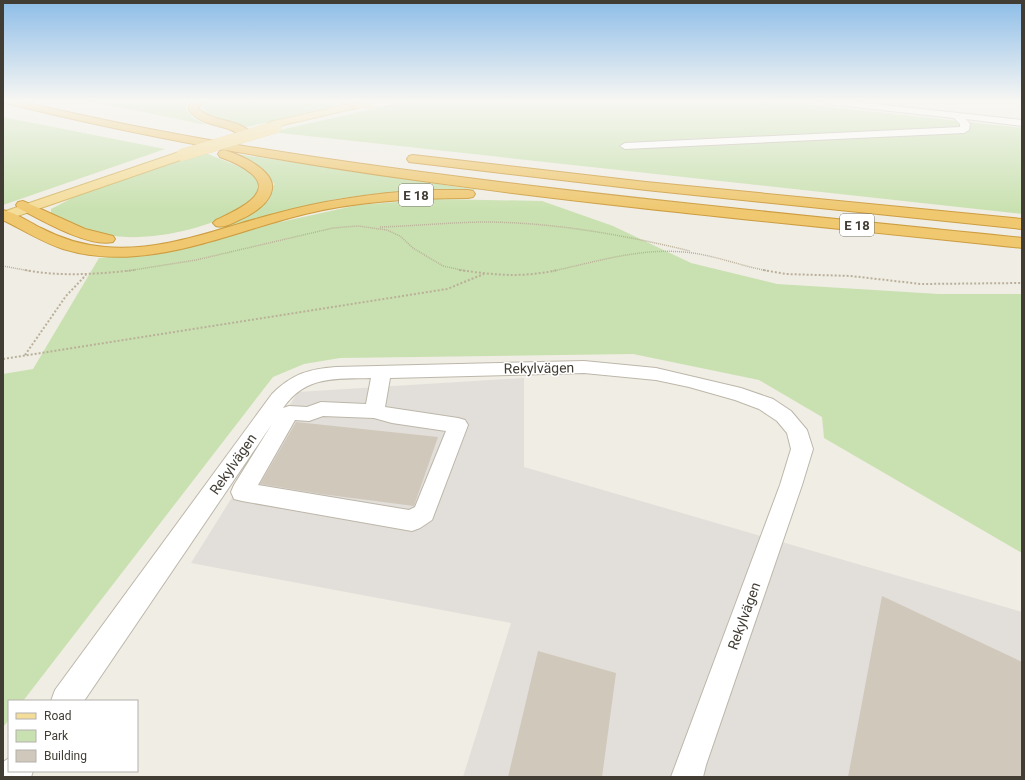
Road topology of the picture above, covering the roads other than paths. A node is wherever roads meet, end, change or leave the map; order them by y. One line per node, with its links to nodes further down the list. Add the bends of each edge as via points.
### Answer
1 (177, 137): 5 (highway, E 18)
2 (235, 137): 9 (main road, bridge)
3 (261, 137): 6 (highway)
4 (807, 137): 7 (street)
5 (190, 140): 9 (highway, E 18, via 198,147 232,157 256,170 266,181 264,195 246,211 220,223 194,232 150,240 129,241 93,237); 11 (highway, E 18, via 301,159 474,183)
6 (277, 140)
7 (625, 146)
8 (400, 158): 12 (highway, E 18, via 547,176)
9 (26, 207): 10 (main road)
10 (4, 214): 11 (highway, E 18, via 63,244 111,252 173,246 325,206 420,194 536,197)
11 (812, 220): 13 (highway, E 18)
12 (1022, 224)
13 (1022, 243)
14 (382, 372): 15 (street); 16 (street, Rekylvägen, via 320,375 291,386 274,405); 17 (street, Rekylvägen, via 584,367 656,374 741,395 766,404 784,416 797,430 802,449 791,485)
15 (374, 411): 15 (street, via 321,409 310,414 289,413 242,492 412,520 424,513 458,426)
16 (67, 700)
17 (687, 777)

